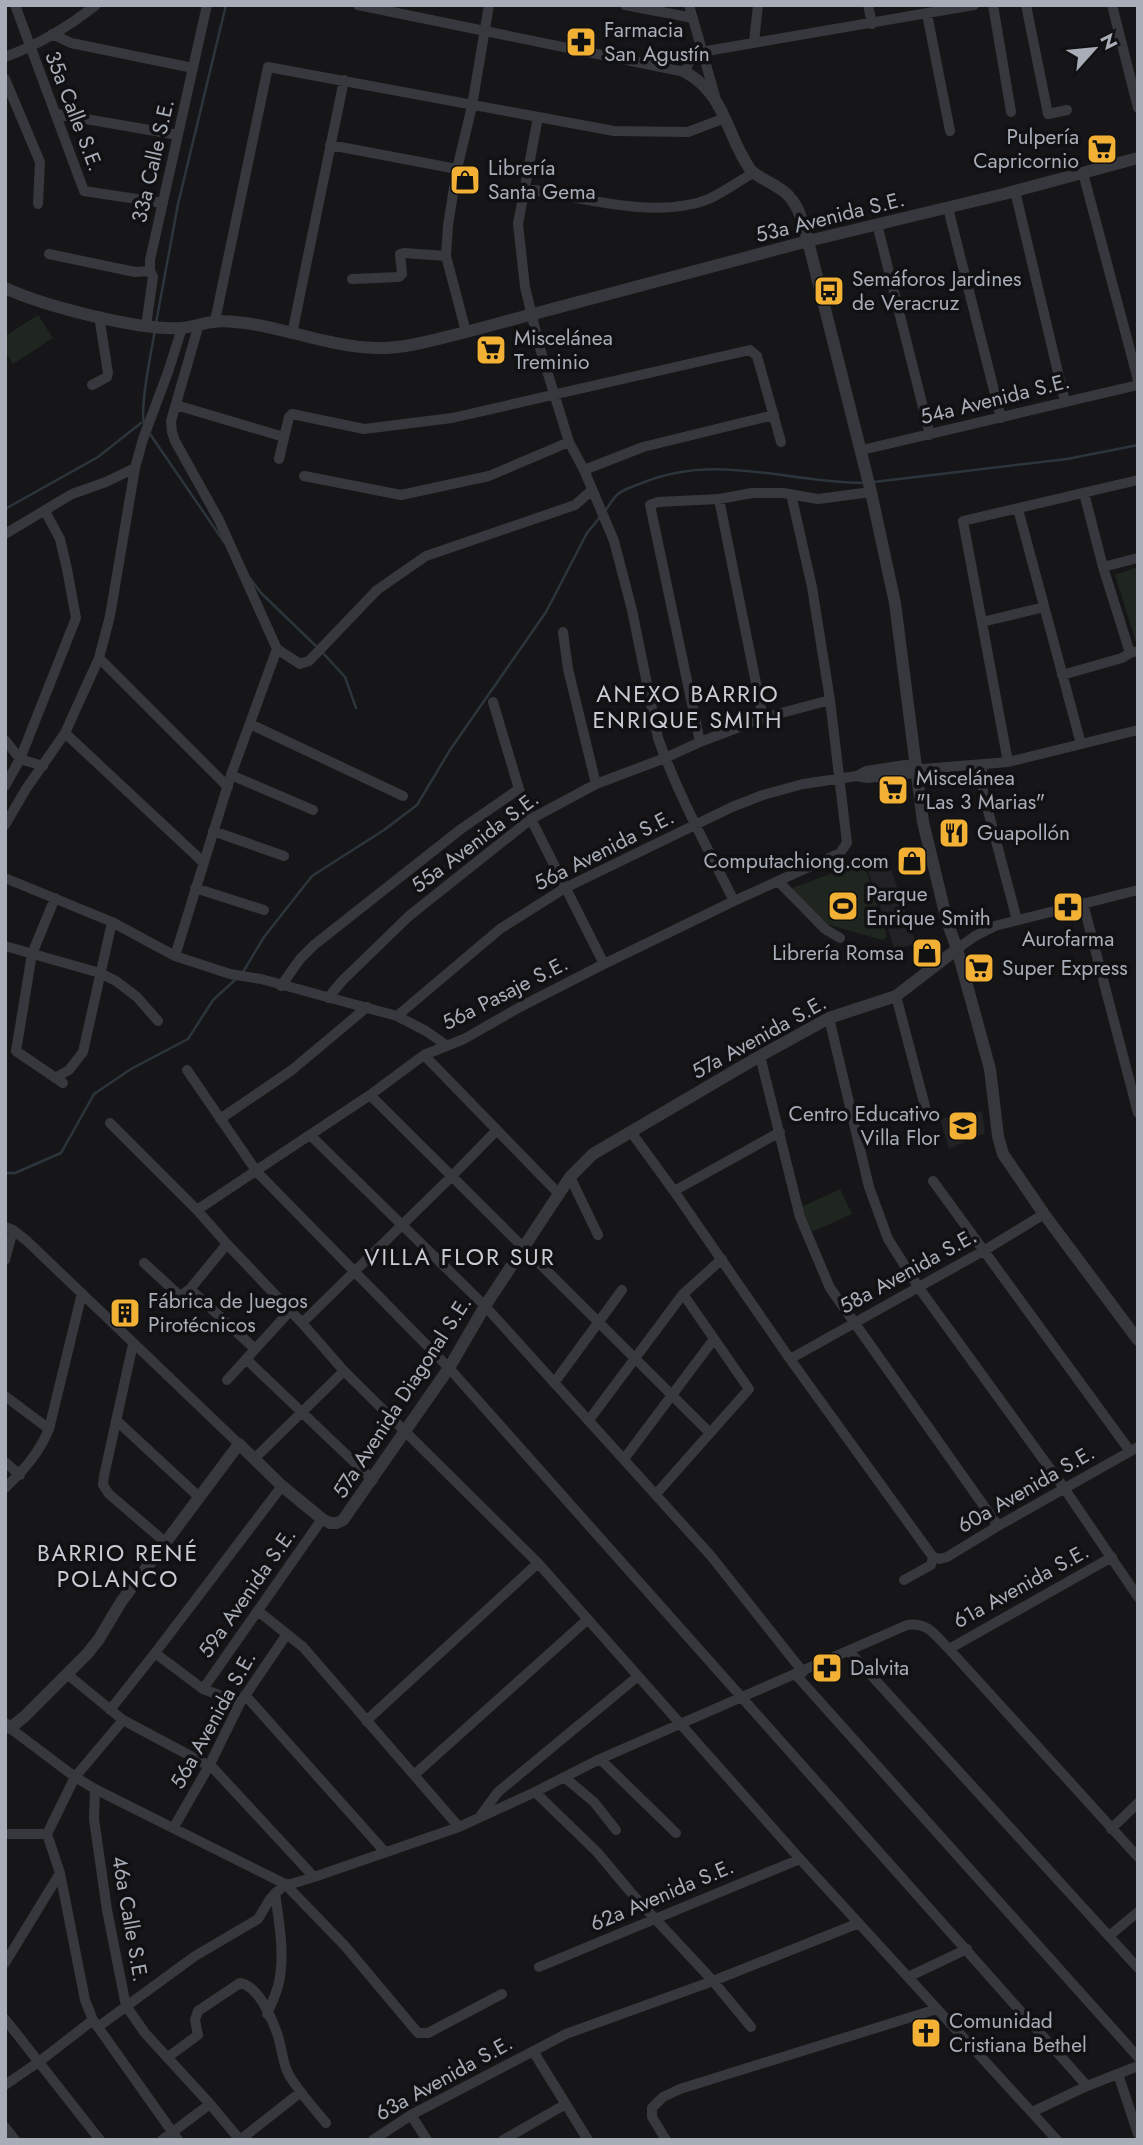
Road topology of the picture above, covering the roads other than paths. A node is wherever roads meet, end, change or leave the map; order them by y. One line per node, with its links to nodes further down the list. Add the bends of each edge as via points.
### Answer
1 (15, 5): 20 (street, 35a Calle S.E.)
2 (96, 5): 18 (street)
3 (207, 5): 23 (street, 33a Calle S.E.)
4 (358, 5): 17 (street)
5 (489, 5): 17 (street)
6 (625, 5): 15 (street)
7 (690, 5): 15 (street)
8 (758, 5): 19 (street)
9 (868, 5): 16 (street)
10 (993, 5): 31 (street)
11 (1026, 5): 30 (street, via 1048,114)
12 (1112, 5): 29 (street)
13 (966, 6): 14 (street)
14 (927, 14): 16 (street); 35 (street)
15 (693, 18): 21 (street)
16 (872, 24): 19 (street)
17 (483, 30): 24 (street); 28 (street)
18 (52, 34): 20 (street); 23 (street, via 71,43)
19 (754, 42): 21 (street)
20 (30, 48): 22 (street); 32 (street, 35a Calle S.E.)
21 (701, 52): 24 (street); 27 (street)
22 (5, 57)
23 (193, 68): 36 (street, 33a Calle S.E.)
24 (685, 72): 27 (street)
25 (5, 79): 45 (street, via 40,162)
26 (344, 80): 28 (street); 37 (street); 56 (street, via 268,67)
27 (715, 98): 34 (street)
28 (472, 106): 33 (street); 39 (street)
29 (1138, 108)
30 (1067, 110)
31 (1011, 112)
32 (57, 114): 36 (street); 44 (street, 35a Calle S.E., via 84,191)
33 (538, 117): 34 (street, via 614,131 688,132); 42 (street)
34 (725, 118): 40 (street)
35 (950, 131)
36 (178, 135): 44 (street, 33a Calle S.E.)
37 (330, 145): 39 (street); 61 (street)
38 (1138, 158): 41 (street, 53a Avenida S.E.)
39 (457, 169): 50 (street)
40 (753, 173): 42 (street, via 710,198 672,208 639,208); 48 (street, via 793,200)
41 (1083, 173): 43 (street, 53a Avenida S.E.); 62 (street)
42 (523, 188): 54 (street, via 517,224)
43 (1014, 191): 46 (street, 53a Avenida S.E.); 65 (street)
44 (163, 203): 51 (street, 33a Calle S.E.)
45 (38, 204)
46 (948, 208): 47 (street, 53a Avenida S.E.); 68 (street)
47 (877, 224): 48 (street, 53a Avenida S.E.); 69 (street)
48 (808, 241): 54 (street, 53a Avenida S.E.); 73 (street)
49 (48, 254): 51 (street)
50 (446, 256): 52 (street, via 404,253 400,254 403,271 399,277); 60 (street)
51 (150, 271): 58 (street, 33a Calle S.E.)
52 (352, 279)
53 (5, 288): 55 (street, 53a Avenida S.E.)
54 (531, 315): 60 (street, 53a Avenida S.E.); 64 (street)
55 (99, 316): 58 (street, 53a Avenida S.E.); 63 (street, via 108,373)
56 (215, 321): 57 (street, 53a Avenida S.E.); 61 (street, 53a Avenida S.E.)
57 (200, 324): 59 (street, 53a Avenida S.E.); 66 (street)
58 (151, 327): 59 (street, 53a Avenida S.E.)
59 (182, 328): 75 (street)
60 (466, 332): 61 (street, 53a Avenida S.E., via 380,348)
61 (292, 334)
62 (1138, 382): 65 (street, 54a Avenida S.E.)
63 (92, 385)
64 (555, 394): 67 (street, via 750,350 757,356); 70 (street, via 452,418 364,429 292,414); 71 (street)
65 (1065, 402): 68 (street, 54a Avenida S.E.)
66 (176, 405): 70 (street); 92 (street, via 171,426 175,441 219,520)
67 (774, 415): 72 (street); 76 (street, via 643,447)
68 (1001, 418): 69 (street, 54a Avenida S.E.)
69 (930, 435): 73 (street, 54a Avenida S.E.)
70 (284, 437): 74 (street)
71 (569, 442): 76 (street); 77 (street, via 489,476 401,495)
72 (781, 442)
73 (862, 450): 79 (street)
74 (279, 459)
75 (135, 468): 85 (street, via 72,494); 94 (street)
76 (584, 470): 80 (street)
77 (304, 475)
78 (1138, 480): 81 (street)
79 (870, 486): 82 (street, via 818,499); 110 (street, via 895,603)
80 (593, 492): 92 (street, via 575,505 426,556 377,590 309,661 300,663); 105 (street, via 614,541)
81 (1084, 493): 84 (street); 88 (street)
82 (791, 494): 83 (street, via 752,493); 96 (street)
83 (719, 499): 98 (street); 103 (street, via 650,505)
84 (1018, 509): 89 (street); 90 (street, via 963,522)
85 (45, 511): 86 (street); 106 (street, via 60,539 76,618)
86 (5, 534)
87 (1138, 558): 88 (street)
88 (1104, 567): 93 (street)
89 (1044, 607): 90 (street); 95 (street)
90 (982, 622): 107 (street)
91 (563, 632): 113 (street)
92 (277, 649): 99 (street)
93 (1134, 652): 95 (street)
94 (99, 658): 101 (street); 115 (street)
95 (1062, 675): 104 (street)
96 (830, 700): 98 (street, 55a Avenida S.E.); 112 (street)
97 (493, 702): 116 (street)
98 (763, 718): 103 (street, 55a Avenida S.E.)
99 (250, 724): 111 (street); 117 (street)
100 (1138, 730): 104 (street)
101 (65, 733): 109 (street); 124 (street)
102 (5, 740): 106 (street)
103 (699, 742): 105 (street, 55a Avenida S.E.)
104 (1081, 744): 107 (street)
105 (665, 758): 113 (street, 55a Avenida S.E.); 121 (street)
106 (20, 759): 109 (street); 114 (street)
107 (1008, 762): 108 (street)
108 (982, 765): 110 (street, 56a Avenida S.E.); 134 (street, via 983,792)
109 (43, 766): 120 (street)
110 (919, 769): 112 (street, 56a Avenida S.E.); 138 (street, via 923,822)
111 (231, 775): 115 (street); 118 (street)
112 (840, 779): 121 (street, 56a Avenida S.E., via 763,795); 126 (street, 56a Pasaje S.E., via 847,843 840,853)
113 (596, 785): 119 (street, 55a Avenida S.E.)
114 (5, 786)
115 (228, 787): 122 (street)
116 (520, 789): 119 (street); 143 (street, via 461,829 314,945)
117 (403, 796)
118 (313, 810)
119 (531, 819): 128 (street); 145 (street, 55a Avenida S.E., via 409,916)
120 (5, 825)
121 (696, 825): 128 (street, 56a Avenida S.E.); 131 (street)
122 (213, 831): 123 (street); 124 (street)
123 (284, 856)
124 (203, 862): 127 (street)
125 (5, 878): 130 (street)
126 (778, 881): 131 (street, 56a Pasaje S.E.); 136 (street, via 825,929)
127 (195, 888): 133 (street); 140 (street)
128 (565, 888): 141 (street); 147 (street, 56a Avenida S.E., via 500,929)
129 (1138, 890): 132 (street, 57a Avenida S.E.)
130 (55, 898): 135 (street); 139 (street)
131 (734, 901): 141 (street, 56a Pasaje S.E.)
132 (1083, 903): 134 (street, 57a Avenida S.E.); 155 (street)
133 (264, 909)
134 (1017, 920): 138 (street, 57a Avenida S.E., via 985,931)
135 (113, 922): 140 (street); 142 (street)
136 (840, 938)
137 (5, 946): 139 (street)
138 (957, 949): 144 (street, 57a Avenida S.E.); 170 (street, via 990,1069 1003,1154)
139 (32, 954): 142 (street); 142 (street, via 16,1051 59,1080 83,1052)
140 (175, 956): 143 (street)
141 (604, 964): 150 (street, 56a Pasaje S.E.)
142 (100, 973): 149 (street, via 137,997)
143 (281, 986): 145 (street)
144 (896, 996): 148 (street, 57a Avenida S.E.); 156 (street)
145 (328, 999): 146 (street)
146 (367, 1007): 147 (street); 157 (street, via 292,1070)
147 (397, 1016): 150 (street)
148 (829, 1018): 152 (street, 57a Avenida S.E.); 181 (street, via 869,1188 888,1239)
149 (158, 1021)
150 (446, 1045): 151 (street, 56a Pasaje S.E.)
151 (424, 1055): 154 (street, 56a Pasaje S.E.); 159 (street)
152 (760, 1056): 160 (street, 57a Avenida S.E.); 161 (street)
153 (187, 1070): 157 (street)
154 (370, 1095): 162 (street, 56a Pasaje S.E.); 164 (street)
155 (1138, 1113)
156 (926, 1114)
157 (220, 1119): 163 (street)
158 (110, 1123): 169 (street)
159 (496, 1130): 164 (street); 168 (street)
160 (631, 1132): 165 (street, 57a Avenida Diagonal S.E., via 593,1154); 167 (street)
161 (780, 1132): 167 (street); 190 (street, via 800,1217 830,1287)
162 (310, 1135): 163 (street, 56a Pasaje S.E.); 171 (street)
163 (257, 1172): 169 (street, 56a Pasaje S.E.); 180 (street)
164 (451, 1177): 171 (street); 175 (street)
165 (570, 1177): 168 (street, 57a Avenida Diagonal S.E.); 173 (street)
166 (933, 1181): 176 (street)
167 (674, 1191): 177 (street)
168 (559, 1194): 175 (street, 57a Avenida Diagonal S.E.)
169 (197, 1210): 174 (street)
170 (1044, 1214): 176 (street, 58a Avenida S.E.); 192 (street)
171 (403, 1224): 180 (street); 186 (street)
172 (9, 1228): 178 (street); 184 (street)
173 (598, 1235)
174 (227, 1244): 182 (street); 187 (street)
175 (523, 1249): 186 (street, 57a Avenida Diagonal S.E.); 189 (street)
176 (985, 1250): 181 (street, 58a Avenida S.E.); 211 (street)
177 (722, 1259): 185 (street); 197 (street)
178 (5, 1260)
179 (144, 1264): 182 (street, via 180,1296)
180 (355, 1271): 188 (street); 198 (street)
181 (919, 1288): 190 (street, 58a Avenida S.E.); 219 (street)
182 (190, 1289): 194 (street)
183 (622, 1290): 189 (street)
184 (82, 1293): 193 (street); 207 (street)
185 (683, 1294): 191 (street); 196 (street)
186 (485, 1306): 198 (street, 57a Avenida Diagonal S.E.); 201 (street)
187 (290, 1311): 188 (street); 194 (street)
188 (302, 1323): 199 (street)
189 (597, 1323): 196 (street); 201 (street)
190 (854, 1324): 197 (street, 58a Avenida S.E.); 223 (street)
191 (714, 1339): 202 (street); 209 (street, via 749,1389)
192 (1138, 1340)
193 (133, 1344): 205 (street); 210 (street)
194 (255, 1349): 195 (street)
195 (246, 1359): 200 (street); 204 (street)
196 (633, 1359): 202 (street); 206 (street)
197 (790, 1359): 225 (street)
198 (449, 1368): 208 (street, 57a Avenida Diagonal S.E.); 240 (street)
199 (344, 1371): 204 (street); 208 (street)
200 (227, 1380)
201 (554, 1383): 206 (street)
202 (670, 1395): 209 (street); 213 (street)
203 (5, 1396): 207 (street)
204 (302, 1414): 212 (street); 216 (street)
205 (116, 1420): 221 (street); 224 (street, via 103,1485)
206 (589, 1420): 213 (street)
207 (49, 1429): 215 (street)
208 (406, 1431): 216 (street, 57a Avenida Diagonal S.E.); 227 (street)
209 (709, 1432): 220 (street)
210 (239, 1444): 212 (street); 221 (street)
211 (1134, 1449): 219 (street, 60a Avenida S.E.)
212 (254, 1458): 217 (street)
213 (624, 1459): 220 (street)
214 (5, 1462): 215 (street)
215 (20, 1475): 218 (street)
216 (373, 1480): 222 (street, 57a Avenida Diagonal S.E., via 343,1521 337,1524)
217 (282, 1486): 222 (street); 235 (street)
218 (5, 1488)
219 (1065, 1488): 223 (street, 60a Avenida S.E.); 226 (street)
220 (656, 1494): 236 (street, via 711,1556)
221 (199, 1497): 224 (street)
222 (322, 1519): 230 (street, 59a Avenida S.E.)
223 (998, 1526): 225 (street, 60a Avenida S.E., via 947,1557)
224 (165, 1542): 237 (street, via 99,1639)
225 (933, 1557): 228 (street, via 930,1565)
226 (1112, 1557): 229 (street); 233 (street, 61a Avenida S.E.)
227 (538, 1563): 231 (street); 244 (street)
228 (904, 1580)
229 (1138, 1597)
230 (258, 1611): 232 (street); 239 (street, 59a Avenida S.E.)
231 (588, 1619): 238 (street); 249 (street)
232 (287, 1634): 241 (street, 56a Avenida S.E.); 244 (street)
233 (949, 1649): 234 (street, via 918,1624); 258 (street)
234 (849, 1651): 236 (street); 273 (street)
235 (155, 1653): 239 (street); 242 (street)
236 (799, 1673): 240 (street); 289 (street)
237 (67, 1674): 242 (street); 246 (street, via 24,1717)
238 (637, 1677): 245 (street); 255 (street, via 498,1792)
239 (203, 1689): 241 (street)
240 (741, 1698): 245 (street); 274 (street)
241 (242, 1699): 248 (street, 56a Avenida S.E.); 263 (street)
242 (110, 1710): 243 (street)
243 (123, 1720): 248 (street); 250 (street)
244 (366, 1721): 249 (street)
245 (679, 1724): 247 (street); 265 (street)
246 (8, 1726): 250 (street)
247 (600, 1759): 251 (street); 260 (street)
248 (209, 1766): 256 (street, 56a Avenida S.E.); 267 (street)
249 (414, 1775): 257 (street)
250 (75, 1777): 252 (street); 262 (street)
251 (564, 1777): 253 (street); 259 (street, via 594,1802)
252 (95, 1789): 256 (street); 281 (street, 46a Calle S.E., via 94,1819 105,1898)
253 (535, 1792): 255 (street); 271 (street, via 597,1852)
254 (1138, 1803): 258 (street)
255 (480, 1817): 257 (street)
256 (174, 1827): 268 (street)
257 (459, 1827): 263 (street)
258 (1111, 1829): 264 (street)
259 (616, 1830)
260 (676, 1833)
261 (5, 1834): 262 (street)
262 (47, 1834): 266 (street)
263 (385, 1852): 267 (street)
264 (1138, 1857)
265 (800, 1859): 271 (street, 62a Avenida S.E.); 272 (street)
266 (60, 1872): 275 (street); 285 (street, via 85,2000)
267 (314, 1877): 268 (street)
268 (285, 1884): 269 (street); 280 (street, via 418,2033 428,2033)
269 (275, 1893): 281 (street, via 258,1919 195,1956); 283 (street, via 281,1963 279,1984)
270 (1138, 1912): 273 (street)
271 (656, 1919): 276 (street, 62a Avenida S.E.); 279 (street)
272 (859, 1923): 278 (street); 279 (street, 63a Avenida S.E.)
273 (1109, 1936): 277 (street)
274 (967, 1949): 278 (street); 294 (street)
275 (5, 1963)
276 (539, 1967)
277 (1138, 1969)
278 (908, 1977): 282 (street)
279 (713, 1981): 286 (street); 287 (street, 63a Avenida S.E., via 566,2034)
280 (502, 1994)
281 (126, 2006): 285 (street); 288 (street, 46a Calle S.E.)
282 (937, 2009): 298 (street); 312 (street, via 663,2097 652,2108 652,2117)
283 (267, 2014): 288 (street, via 251,1987 240,1983 198,2011 198,2035); 295 (street, via 288,2074)
284 (5, 2019): 290 (street)
285 (95, 2023): 290 (street); 303 (street)
286 (751, 2027)
287 (533, 2051): 297 (street); 299 (street, 63a Avenida S.E.)
288 (168, 2057): 296 (street, 46a Calle S.E.)
289 (1138, 2057)
290 (40, 2061): 293 (street); 305 (street)
291 (1138, 2066): 292 (street)
292 (1118, 2074): 294 (street); 302 (street)
293 (5, 2085)
294 (1087, 2086): 298 (street)
295 (301, 2092): 300 (street); 307 (street)
296 (210, 2104): 303 (street); 307 (street, 46a Calle S.E.)
297 (566, 2104): 310 (street); 311 (street)
298 (1031, 2112): 313 (street)
299 (411, 2115): 308 (street, 63a Avenida S.E.); 309 (street)
300 (326, 2123)
301 (5, 2127): 304 (street)
302 (1138, 2134)
303 (175, 2136): 306 (street)
304 (15, 2140)
305 (100, 2140)
306 (162, 2140)
307 (240, 2140)
308 (373, 2140)
309 (427, 2140)
310 (503, 2140)
311 (588, 2140)
312 (666, 2140)
313 (1057, 2140)

